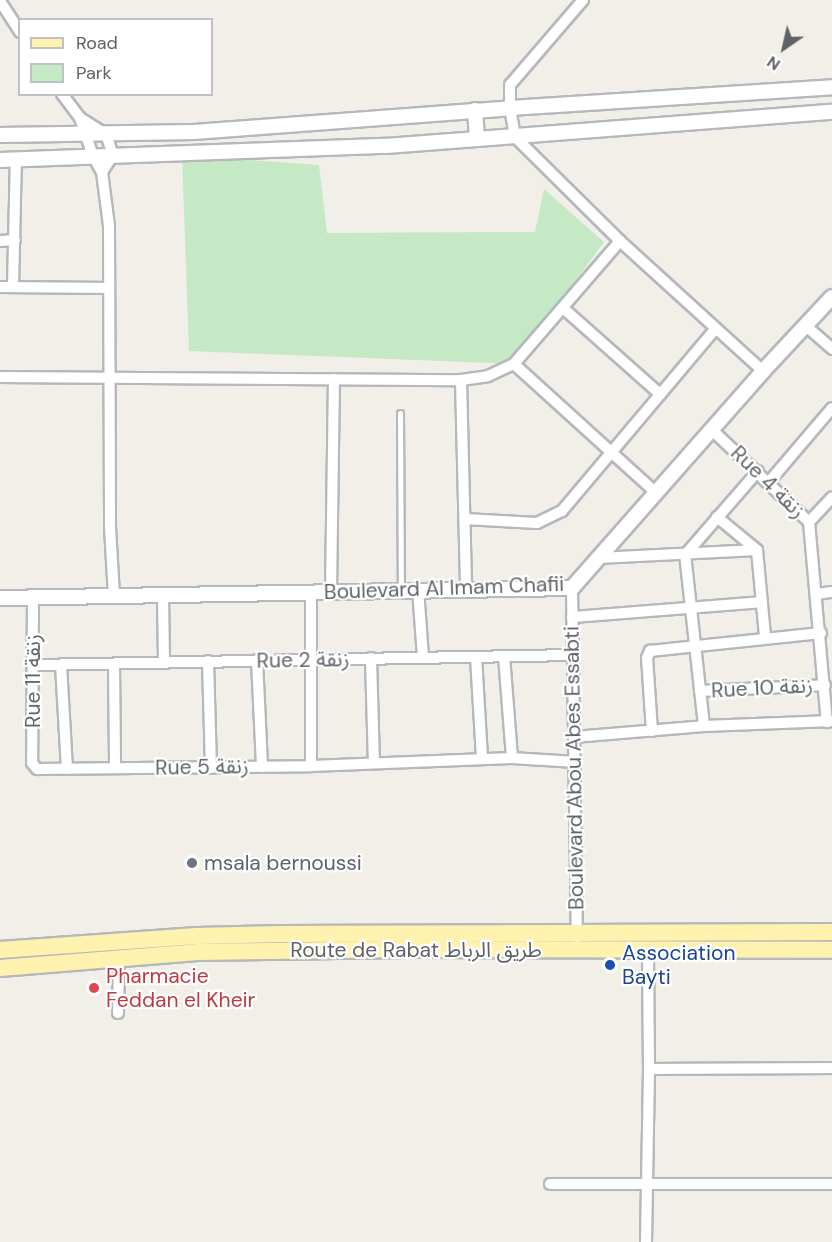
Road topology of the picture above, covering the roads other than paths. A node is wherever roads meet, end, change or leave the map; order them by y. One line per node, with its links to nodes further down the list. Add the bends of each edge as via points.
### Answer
1 (583, 0): 6 (street, via 510,85)
2 (5, 2): 3 (street)
3 (18, 28)
4 (832, 87): 6 (street)
5 (64, 96): 9 (street)
6 (510, 108): 7 (street); 13 (street)
7 (475, 111): 10 (street, via 194,132); 14 (street)
8 (832, 112): 13 (street)
9 (80, 118): 10 (street); 12 (street)
10 (106, 134): 12 (street); 15 (street)
11 (0, 135): 12 (street)
12 (84, 135): 16 (street)
13 (515, 137): 14 (street); 22 (street)
14 (477, 139): 15 (street, via 235,153)
15 (113, 155): 16 (street); 19 (street)
16 (93, 156): 17 (street); 19 (street)
17 (16, 159): 18 (street); 20 (street)
18 (0, 160)
19 (102, 172): 25 (street, via 109,226)
20 (15, 240): 21 (street); 24 (street)
21 (0, 241)
22 (620, 241): 27 (street); 29 (street)
23 (0, 287): 24 (street)
24 (13, 287): 25 (street)
25 (108, 288): 34 (street)
26 (832, 297): 28 (street, Boulevard Al Imam Chafii)
27 (563, 308): 31 (street); 37 (street)
28 (806, 326): 30 (street); 32 (street, Boulevard Al Imam Chafii)
29 (715, 329): 32 (street); 37 (street)
30 (832, 349)
31 (514, 364): 36 (street, via 488,376); 41 (street)
32 (763, 371): 40 (street, Boulevard Al Imam Chafii)
33 (0, 377): 34 (street)
34 (110, 378): 35 (street); 61 (street)
35 (334, 379): 36 (street); 57 (street)
36 (461, 380): 47 (street)
37 (660, 394): 41 (street)
38 (832, 408): 43 (street)
39 (400, 413): 53 (lane)
40 (711, 429): 42 (street, Rue 4 زنقة); 44 (street, Boulevard Al Imam Chafii)
41 (610, 451): 44 (street); 47 (street, via 562,511 551,518 537,523)
42 (758, 471): 43 (street, Rue 4 زنقة); 46 (street)
43 (769, 482): 48 (street, Rue 4 زنقة)
44 (655, 492): 51 (street, Boulevard Al Imam Chafii)
45 (832, 497): 48 (street)
46 (717, 517): 49 (street); 50 (street)
47 (465, 519): 55 (street)
48 (809, 522): 59 (street, Rue 4 زنقة)
49 (757, 550): 50 (street); 64 (street)
50 (685, 555): 51 (street); 65 (street)
51 (598, 558): 52 (street, Boulevard Al Imam Chafii)
52 (572, 588): 55 (street, Boulevard Al Imam Chafii); 66 (street, Boulevard Abou Abes Essabti)
53 (401, 589): 54 (street, Boulevard Al Imam Chafii); 57 (street, Boulevard Al Imam Chafii)
54 (418, 589): 55 (street, Boulevard Al Imam Chafii); 72 (street)
55 (466, 589)
56 (311, 592): 57 (street, Boulevard Al Imam Chafii); 60 (street, Boulevard Al Imam Chafii); 76 (street)
57 (331, 592)
58 (832, 592): 59 (street)
59 (817, 594): 67 (street, Rue 4 زنقة)
60 (163, 596): 61 (street, Boulevard Al Imam Chafii); 78 (street)
61 (114, 597): 63 (street, Boulevard Al Imam Chafii)
62 (0, 598): 63 (street, Boulevard Al Imam Chafii)
63 (33, 598): 80 (street, Rue 11 زنقة)
64 (760, 602): 65 (street); 68 (street)
65 (690, 609): 66 (street); 69 (street)
66 (572, 616): 70 (street, Boulevard Abou Abes Essabti)
67 (821, 633): 68 (street); 82 (street, Rue 4 زنقة)
68 (765, 637): 69 (street)
69 (695, 646): 83 (street); 86 (street, via 650,651 647,658)
70 (573, 655): 71 (street, Rue 2 زنقة); 87 (street, Boulevard Abou Abes Essabti)
71 (504, 656): 73 (street, Rue 2 زنقة); 88 (street)
72 (423, 657): 73 (street, Rue 2 زنقة); 74 (street, Rue 2 زنقة)
73 (476, 657): 89 (street)
74 (371, 658): 76 (street, Rue 2 زنقة); 92 (street)
75 (257, 660): 76 (street, Rue 2 زنقة); 77 (street, Rue 2 زنقة); 94 (street)
76 (309, 660): 93 (street)
77 (207, 661): 78 (street, Rue 2 زنقة); 96 (street)
78 (164, 662): 79 (street, Rue 2 زنقة)
79 (114, 664): 81 (street, Rue 2 زنقة); 95 (street)
80 (34, 665): 81 (street, Rue 2 زنقة); 91 (street, Rue 11 زنقة)
81 (61, 665): 97 (street)
82 (825, 685): 83 (street, Rue 10 زنقة); 84 (street, Rue 4 زنقة)
83 (700, 691): 85 (street)
84 (830, 721): 85 (street)
85 (704, 726): 86 (street)
86 (652, 731): 87 (street)
87 (574, 737): 90 (street, Boulevard Abou Abes Essabti)
88 (512, 758): 89 (street, Rue 5 زنقة); 90 (street, Rue 5 زنقة)
89 (482, 759): 92 (street, Rue 5 زنقة)
90 (574, 762): 98 (street, Boulevard Abou Abes Essabti)
91 (32, 763): 97 (street, Rue 5 زنقة, via 37,769)
92 (374, 763): 93 (street, Rue 5 زنقة)
93 (311, 766): 94 (street, Rue 5 زنقة)
94 (262, 767): 96 (street, Rue 5 زنقة)
95 (115, 768): 96 (street, Rue 5 زنقة); 97 (street, Rue 5 زنقة)
96 (211, 768)
97 (67, 769)
98 (577, 931): 99 (main road, Route de Rabat طريق الرباط); 100 (street, Boulevard Abou Abes Essabti); 101 (main road, Route de Rabat طريق الرباط, via 196,936)
99 (832, 932)
100 (577, 949): 103 (main road, Route de Rabat طريق الرباط); 104 (main road, Route de Rabat طريق الرباط, via 198,952)
101 (0, 950)
102 (832, 950): 103 (main road, Route de Rabat طريق الرباط)
103 (648, 952): 108 (street)
104 (119, 959): 105 (main road, Route de Rabat طريق الرباط); 106 (street)
105 (0, 968)
106 (118, 1013)
107 (832, 1068): 108 (street)
108 (649, 1069): 109 (street)
109 (647, 1182): 110 (street); 111 (street); 112 (street)
110 (550, 1184)
111 (832, 1184)
112 (646, 1242)

